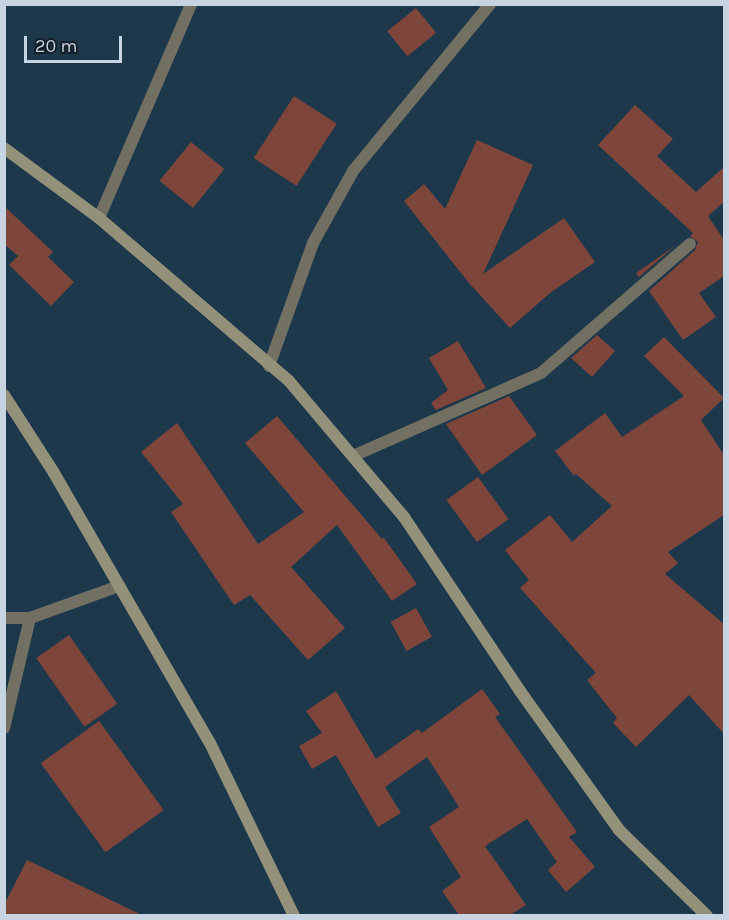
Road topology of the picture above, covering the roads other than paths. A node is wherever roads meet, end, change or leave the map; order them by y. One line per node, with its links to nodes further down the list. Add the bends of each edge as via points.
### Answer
1 (191, 4): 4 (street)
2 (490, 4): 6 (street, via 353,171 313,243)
3 (4, 148): 4 (street)
4 (99, 218): 6 (street)
5 (690, 244): 8 (street, via 541,373)
6 (269, 366): 8 (street, via 288,381)
7 (4, 395): 9 (street)
8 (352, 456): 14 (street, via 404,517 619,830)
9 (119, 586): 11 (street); 13 (street, via 210,743)
10 (4, 618): 11 (street)
11 (30, 618): 12 (street)
12 (4, 728)
13 (294, 915)
14 (707, 915)

